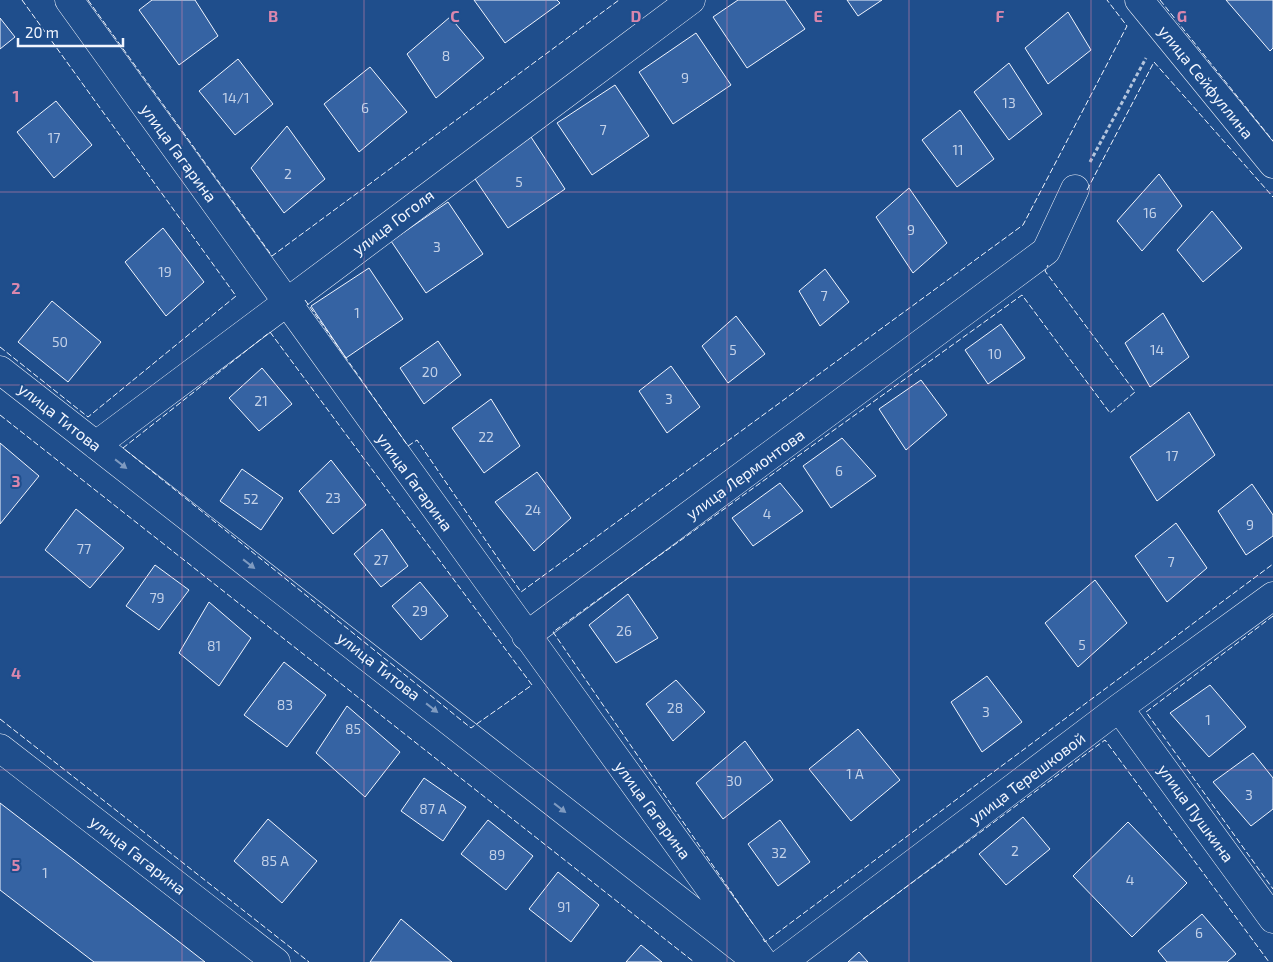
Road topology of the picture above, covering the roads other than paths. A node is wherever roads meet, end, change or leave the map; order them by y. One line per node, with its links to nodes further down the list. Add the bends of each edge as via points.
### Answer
1 (69, 0): 6 (street, улица Гагарина)
2 (691, 0): 6 (street, улица Гоголя)
3 (1139, 0): 4 (street, улица Сейфуллина)
4 (1273, 164)
5 (1075, 189): 10 (street, улица Лермонтова, via 1046,250)
6 (286, 301): 8 (street, улица Гоголя); 10 (street, улица Гагарина)
7 (0, 370): 8 (street, улица Титова)
8 (96, 445): 15 (street, улица Титова, one-way to 15)
9 (1273, 596): 11 (street, улица Терешковой)
10 (526, 636): 16 (street, улица Гагарина)
11 (1120, 708): 13 (street, улица Пушкина); 17 (street, улица Терешковой)
12 (0, 748): 14 (street, улица Гагарина)
13 (1273, 919)
14 (276, 962)
15 (758, 962)
16 (763, 962)
17 (783, 962)

